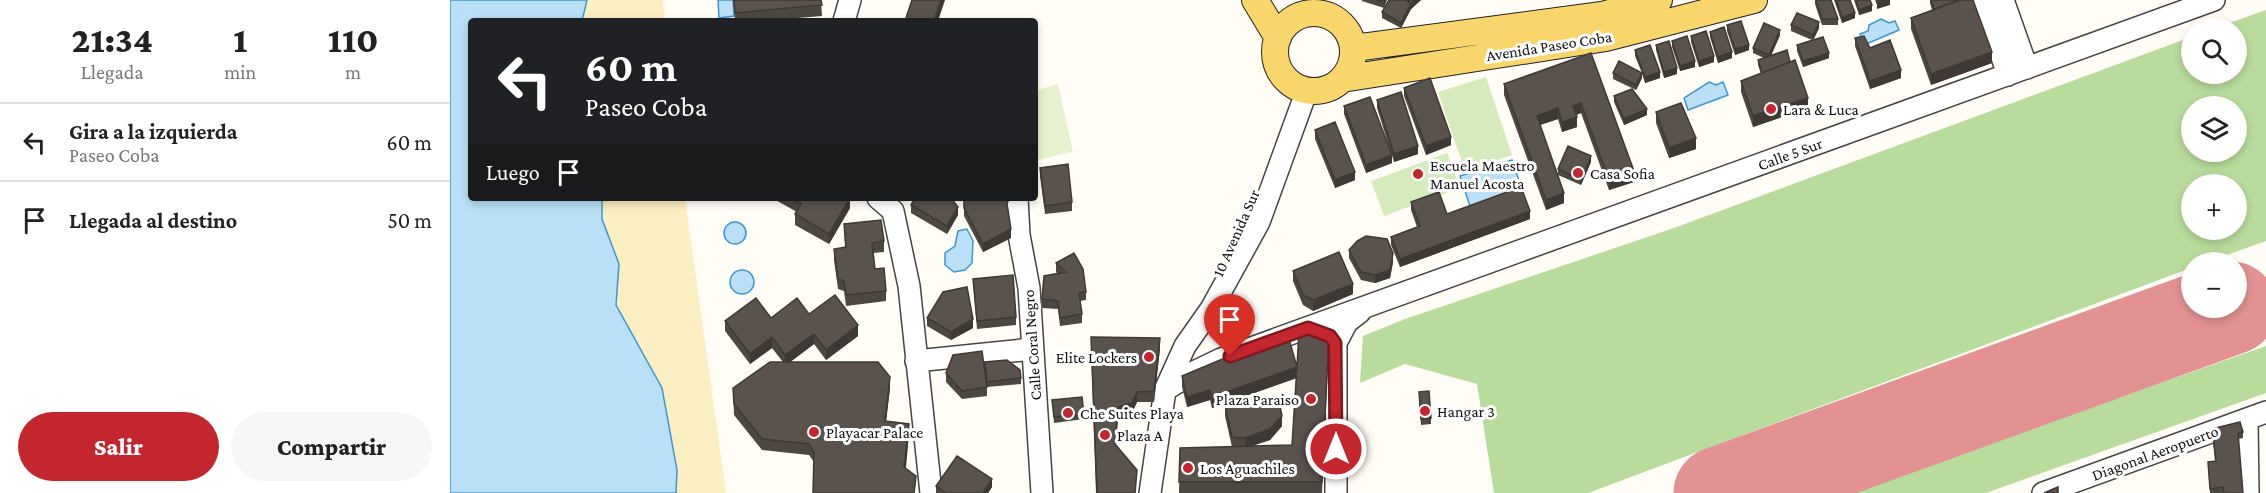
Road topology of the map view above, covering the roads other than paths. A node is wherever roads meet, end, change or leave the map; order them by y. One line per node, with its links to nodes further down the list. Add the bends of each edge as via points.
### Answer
1 (850, 0): 9 (street)
2 (1255, 0): 10 (main road)
3 (1659, 0): 11 (main road, Avenida Paseo Coba, via 1602,15)
4 (1754, 0): 13 (main road, Avenida Paseo Coba, via 1606,38)
5 (1983, 0): 12 (street)
6 (2003, 0): 12 (street)
7 (2214, 0): 12 (street, Calle 5 Sur)
8 (1307, 6): 10 (main road); 11 (main road, via 1341,23)
9 (845, 18)
10 (1278, 38): 14 (main road, via 1276,59 1280,70)
11 (1354, 48): 13 (main road, via 1353,60)
12 (2018, 71): 17 (street, Calle 5 Sur)
13 (1342, 79): 14 (main road, via 1326,89)
14 (1301, 88): 20 (street, 10 Avenida Sur, via 1224,267 1188,322)
15 (881, 201): 23 (street, via 893,211 909,286)
16 (1017, 201): 21 (street, Calle Coral Negro, via 1029,288)
17 (1366, 308): 18 (street, Calle 5 Sur); 19 (street, via 1347,322)
18 (1308, 328): 19 (street, via 1330,336); 22 (street, Calle 5 Sur)
19 (1335, 343): 29 (street)
20 (1185, 346): 22 (street, via 1191,357 1206,362); 24 (street, 10 Avenida Sur)
21 (1032, 349): 23 (street); 27 (street, Calle Coral Negro)
22 (1221, 359): 24 (street, Calle 5 Sur)
23 (916, 362): 26 (street)
24 (1165, 390): 28 (street)
25 (2257, 416): 30 (street, Diagonal Aeropuerto); 31 (street)
26 (931, 493)
27 (1042, 493)
28 (1150, 493)
29 (1336, 493)
30 (2043, 493)
31 (2248, 493)

